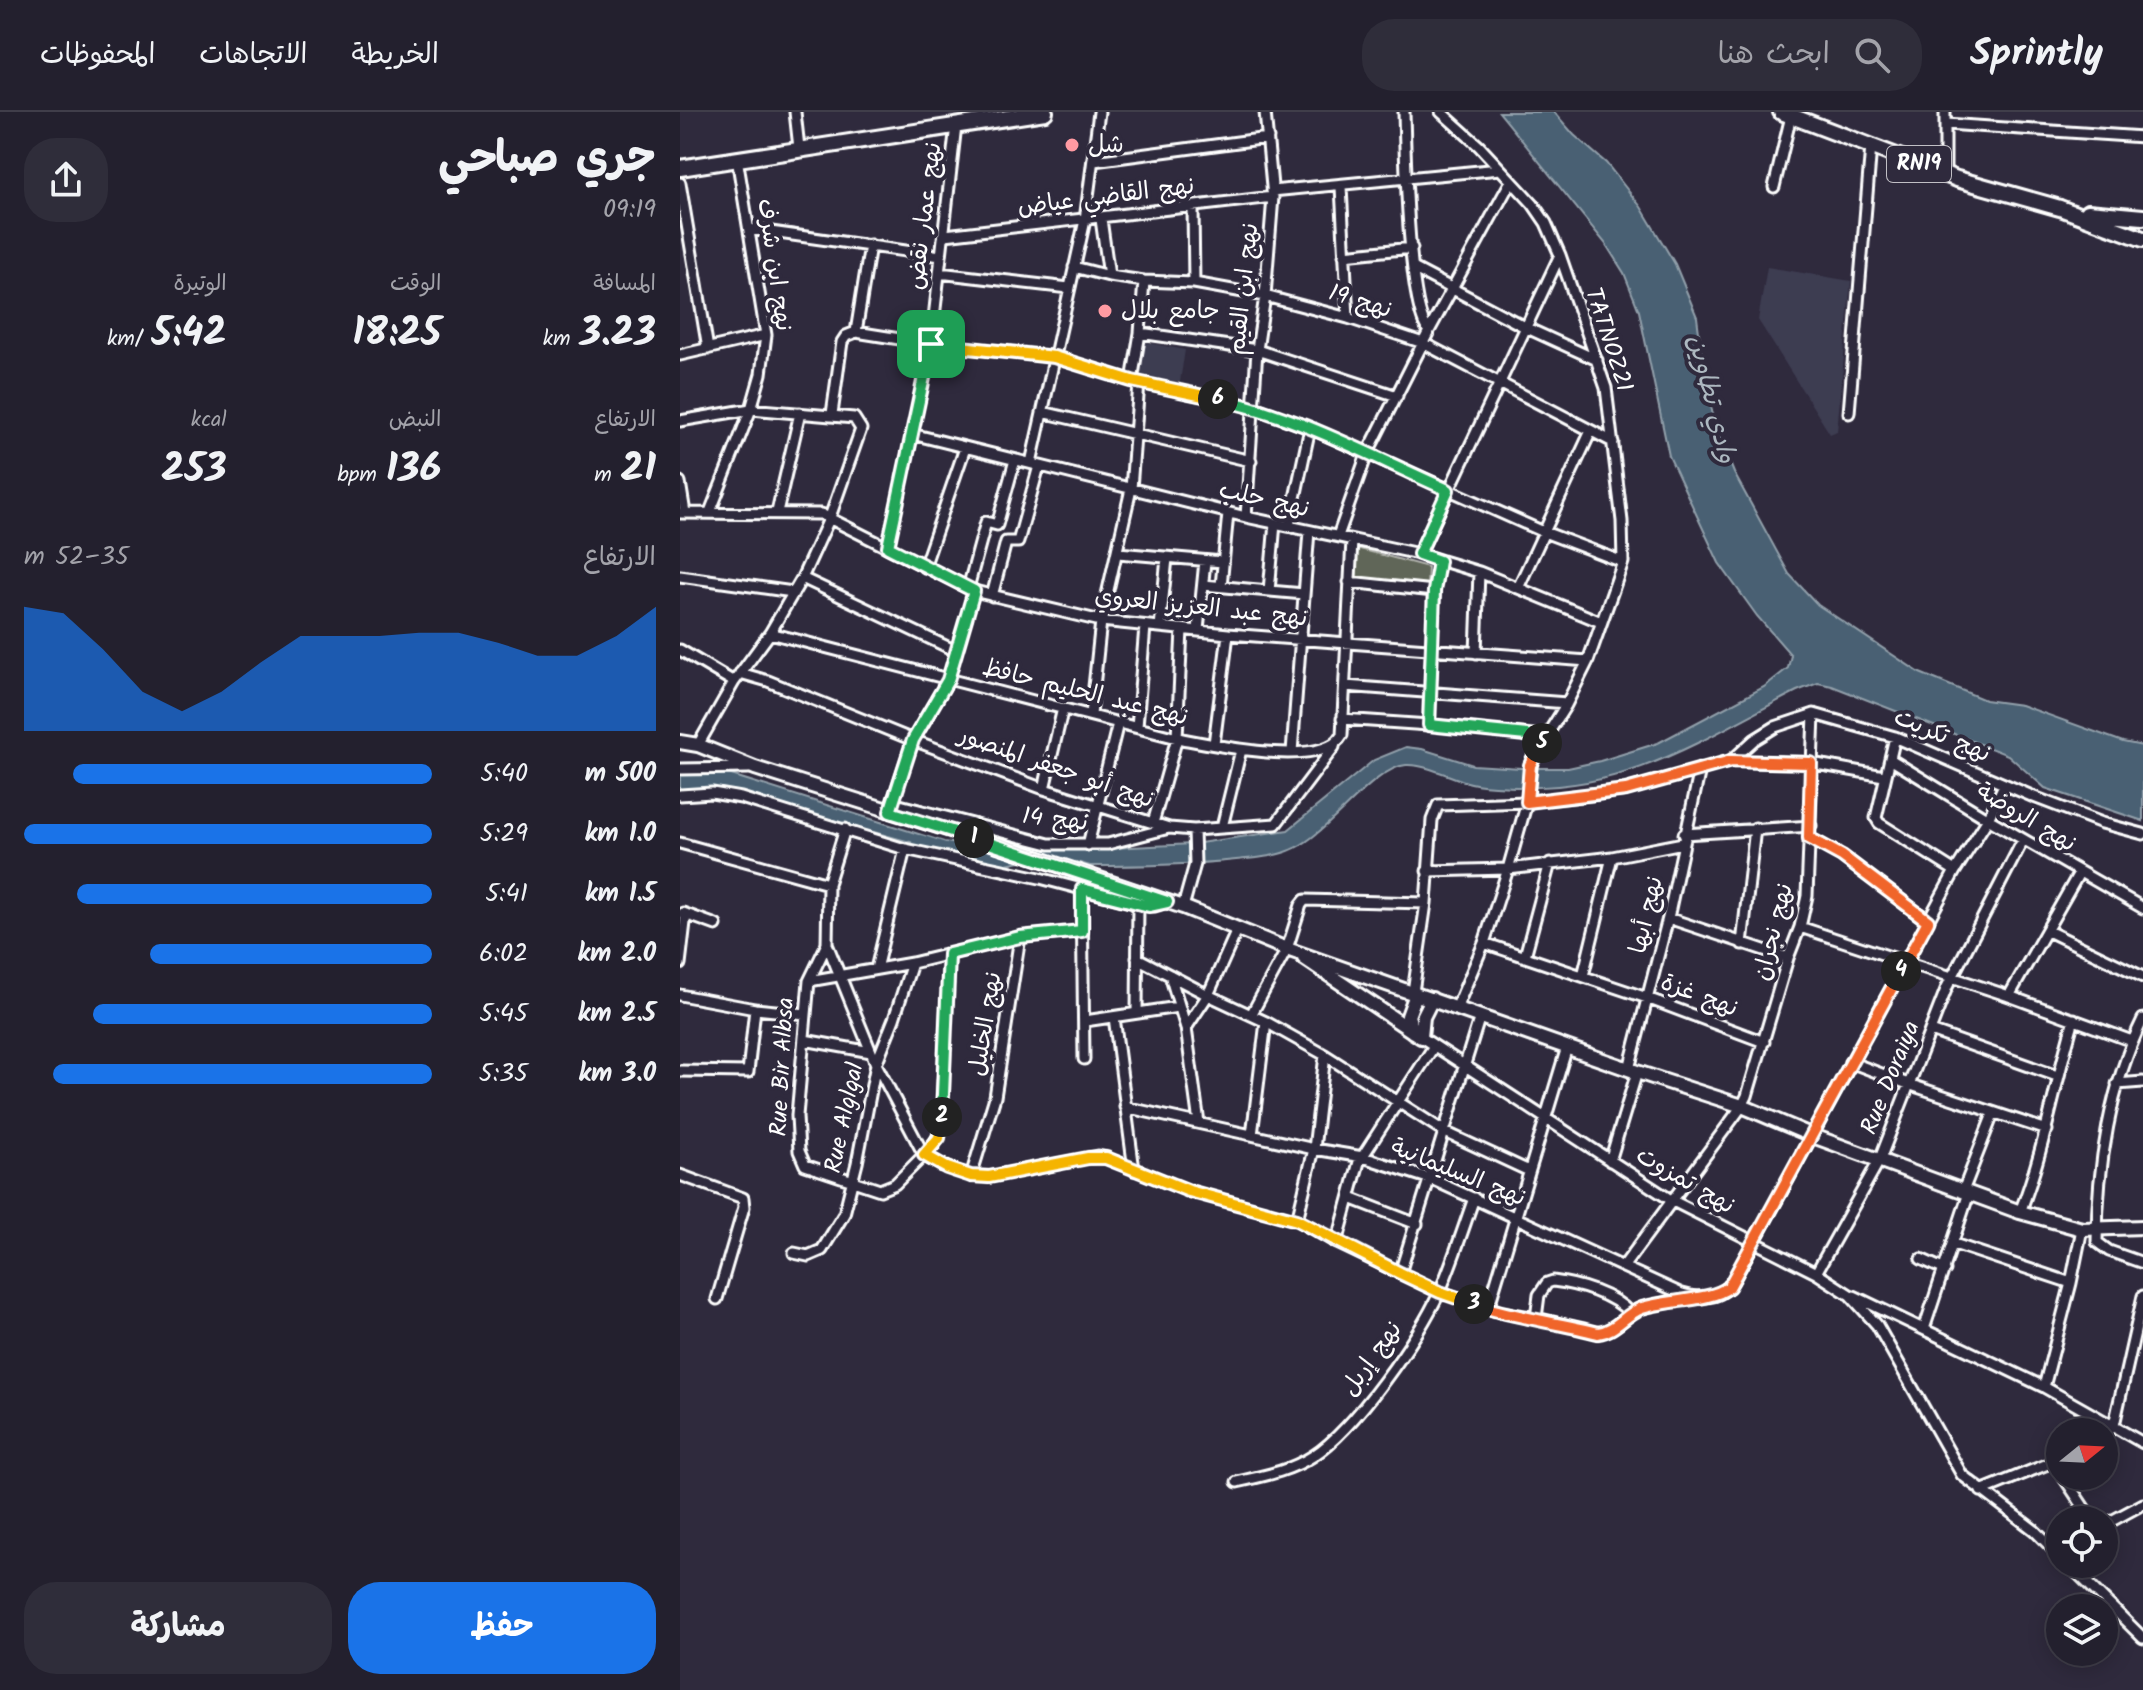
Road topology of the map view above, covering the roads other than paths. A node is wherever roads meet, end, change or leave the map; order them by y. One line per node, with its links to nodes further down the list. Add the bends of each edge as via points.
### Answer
1 (795, 112): 15 (street)
2 (1045, 112): 9 (main road)
3 (1099, 112): 17 (street)
4 (1265, 112): 13 (street, نهج ابن القيم)
5 (1404, 112): 21 (street)
6 (1441, 112): 19 (street, TATNOZ21)
7 (1945, 112): 10 (street)
8 (1786, 114): 14 (main road, RN19); 25 (street)
9 (971, 118): 11 (main road)
10 (1946, 124): 12 (street); 20 (street)
11 (956, 125): 15 (main road); 33 (street, نهج عمار نقض)
12 (2143, 137)
13 (1268, 138): 17 (street); 26 (street, نهج ابن القيم)
14 (1871, 146): 20 (main road, RN19); 70 (street)
15 (799, 148): 16 (main road)
16 (737, 158): 18 (main road); 32 (street, نهج ابن شرف)
17 (1094, 161): 31 (street)
18 (680, 168)
19 (1500, 169): 21 (street, نهج القاضي عياض); 22 (street, TATNOZ21)
20 (1945, 175): 28 (main road, RN19)
21 (1407, 178): 24 (street, نهج القاضي عياض); 37 (street)
22 (1511, 181): 39 (street, TATNOZ21, via 1541,214); 48 (street)
23 (680, 183): 35 (street)
24 (1341, 187): 26 (street, نهج القاضي عياض); 38 (street)
25 (1774, 187)
26 (1273, 194): 27 (street, نهج القاضي عياض); 49 (street, نهج ابن القيم)
27 (1193, 207): 30 (street, نهج القاضي عياض); 46 (street)
28 (2060, 208): 29 (main road, RN19); 34 (main road, RN19)
29 (2143, 217)
30 (1101, 219): 31 (street, نهج القاضي عياض); 44 (street)
31 (1085, 220): 33 (street, نهج القاضي عياض); 41 (street)
32 (750, 229): 36 (street); 55 (street, نهج ابن شرف)
33 (945, 235): 40 (street, نهج عمار نقض)
34 (2143, 239)
35 (685, 245): 58 (street)
36 (870, 245): 40 (street); 53 (street)
37 (1412, 248): 38 (street); 42 (street)
38 (1344, 255): 50 (street)
39 (1560, 255): 51 (street); 62 (street, TATNOZ21)
40 (941, 256): 43 (street, نهج عمار نقض)
41 (1074, 267): 44 (street, نهج 19); 47 (street)
42 (1413, 268): 48 (street); 52 (street, via 1421,319)
43 (939, 273): 47 (street); 57 (street, نهج عمار نقض)
44 (1109, 276): 45 (street, نهج 19)
45 (1144, 281): 46 (street, نهج 19); 54 (street)
46 (1194, 283): 49 (street, نهج 19)
47 (1069, 288): 61 (street)
48 (1452, 288): 51 (street); 52 (street)
49 (1265, 296): 50 (street, نهج 19); 59 (street, نهج ابن القيم)
50 (1348, 318): 56 (street, نهج 19)
51 (1527, 328): 62 (street); 64 (street)
52 (1429, 331): 56 (street)
53 (856, 332): 57 (street); 71 (street, via 842,342)
54 (1140, 333): 59 (street); 63 (street)
55 (766, 335): 58 (street); 67 (street, نهج ابن شرف)
56 (1423, 343): 64 (street, نهج 19); 65 (street)
57 (931, 344): 61 (street); 75 (street, نهج عمار نقض)
58 (708, 349): 60 (street)
59 (1257, 350): 65 (street); 66 (street, نهج ابن القيم)
60 (680, 355)
61 (1054, 357): 63 (street); 68 (street)
62 (1597, 360): 77 (street, TATNOZ21)
63 (1136, 382): 66 (street); 76 (street)
64 (1498, 384): 74 (street, نهج 19); 85 (street)
65 (1397, 396): 79 (street)
66 (1254, 407): 73 (street); 81 (street, نهج ابن القيم)
67 (751, 409): 69 (street); 72 (street); 86 (street, نهج ابن شرف)
68 (1042, 412): 76 (street); 82 (street)
69 (800, 413): 71 (street); 87 (street)
70 (1849, 413)
71 (832, 414): 90 (street, via 860,423 860,438)
72 (680, 421)
73 (1310, 428): 79 (street); 93 (street)
74 (1591, 431): 77 (street, نهج 19); 95 (street)
75 (912, 434): 78 (street, نهج حلب); 98 (street, نهج عمار نقض)
76 (1136, 434): 81 (street); 84 (street)
77 (1613, 442): 105 (street, TATNOZ21)
78 (965, 448): 80 (street, نهج حلب); 106 (street)
79 (1367, 454): 85 (street); 96 (street)
80 (1015, 460): 82 (street, نهج حلب); 114 (street, via 997,525 986,522)
81 (1251, 461): 91 (street, نهج ابن القيم)
82 (1035, 465): 84 (street, نهج حلب); 119 (street, via 1018,542 1006,542)
83 (680, 482): 88 (street)
84 (1131, 489): 89 (street, نهج حلب); 99 (street)
85 (1448, 490): 95 (street); 100 (street)
86 (710, 512): 87 (street); 88 (street)
87 (777, 512): 90 (street)
88 (682, 513)
89 (1228, 513): 91 (street, نهج حلب); 104 (street)
90 (830, 517): 98 (street, نهج عبد العزيز العروي); 109 (street)
91 (1246, 517): 92 (street, نهج حلب)
92 (1275, 523): 93 (street, نهج حلب); 115 (street)
93 (1289, 526): 94 (street, نهج حلب)
94 (1309, 531): 96 (street, نهج حلب); 118 (street)
95 (1544, 532): 105 (street); 113 (street)
96 (1338, 536): 97 (street, نهج حلب)
97 (1352, 540): 100 (street, نهج حلب); 110 (street)
98 (888, 547): 106 (street, نهج عبد العزيز العروي)
99 (1118, 553): 101 (street); 120 (street)
100 (1419, 554): 103 (street, نهج حلب)
101 (1167, 558): 102 (street); 123 (street)
102 (1205, 561): 104 (street); 111 (street)
103 (1439, 561): 107 (street, نهج حلب); 116 (street)
104 (1223, 562): 112 (street)
105 (1623, 562): 121 (street, TATNOZ21)
106 (924, 567): 114 (street, نهج عبد العزيز العروي)
107 (1479, 572): 113 (street, نهج حلب); 133 (street)
108 (680, 576): 117 (street)
109 (802, 578): 117 (street); 132 (street)
110 (1349, 582): 116 (street); 129 (street)
111 (1203, 585): 112 (street); 125 (street)
112 (1221, 586): 115 (street)
113 (1518, 588): 121 (street, نهج حلب)
114 (971, 590): 119 (street, نهج عبد العزيز العروي); 132 (street)
115 (1269, 591): 118 (street)
116 (1434, 591): 130 (street)
117 (793, 592): 126 (street)
118 (1304, 594): 128 (street)
119 (992, 596): 120 (street, نهج عبد العزيز العروي)
120 (1101, 621): 122 (street, نهج عبد العزيز العروي); 142 (street)
121 (1601, 622): 134 (street, TATNOZ21)
122 (1145, 626): 123 (street, نهج عبد العزيز العروي); 146 (street)
123 (1160, 627): 124 (street, نهج عبد العزيز العروي)
124 (1182, 629): 125 (street, نهج عبد العزيز العروي); 150 (street)
125 (1198, 630): 127 (street, نهج عبد العزيز العروي)
126 (770, 633): 135 (street); 136 (street, نهج عبد الحليم حافظ)
127 (1228, 634): 128 (street, نهج عبد العزيز العروي); 153 (street)
128 (1300, 638): 129 (street, نهج عبد العزيز العروي); 156 (street)
129 (1348, 641): 130 (street, نهج عبد العزيز العروي); 137 (street)
130 (1433, 649): 133 (street, نهج عبد العزيز العروي); 138 (street)
131 (680, 650): 135 (street, نهج أبو جعفر المنصور)
132 (956, 651): 136 (street)
133 (1476, 653): 134 (street, نهج عبد العزيز العروي)
134 (1588, 661): 139 (street, TATNOZ21)
135 (737, 678): 152 (street, نهج أبو جعفر المنصور, via 768,681); 154 (street)
136 (948, 680): 140 (street, نهج عبد الحليم حافظ); 152 (street)
137 (1345, 686): 138 (street); 143 (street)
138 (1430, 692): 139 (street); 145 (street)
139 (1567, 703): 148 (street, TATNOZ21)
140 (1063, 708): 142 (street, نهج عبد الحليم حافظ); 165 (street)
141 (1814, 714): 149 (street, نهج تكريت); 158 (street, via 1775,727); 159 (street, نهج نجران)
142 (1091, 715): 144 (street, نهج عبد الحليم حافظ)
143 (1342, 719): 145 (street); 147 (street)
144 (1118, 723): 146 (street, نهج عبد الحليم حافظ); 168 (street)
145 (1429, 725): 148 (street)
146 (1137, 727): 150 (street, نهج عبد الحليم حافظ)
147 (1340, 737): 156 (street, نهج عبد الحليم حافظ, via 1323,749); 173 (street, نهج أبو جعفر المنصور, via 1276,824)
148 (1546, 737): 167 (street, TATNOZ21, via 1530,765)
149 (1895, 737): 157 (street); 164 (street, نهج تكريت)
150 (1177, 738): 153 (street, نهج عبد الحليم حافظ); 171 (street)
151 (681, 740): 154 (main road)
152 (913, 740): 165 (street, نهج أبو جعفر المنصور); 169 (street)
153 (1214, 744): 155 (street, نهج عبد الحليم حافظ)
154 (698, 745): 160 (main road)
155 (1241, 750): 156 (street, نهج عبد الحليم حافظ); 173 (street)
156 (1292, 752)
157 (1890, 759): 163 (street); 170 (street, نهج الروضة)
158 (1731, 761): 159 (street); 162 (street)
159 (1811, 763): 163 (street); 172 (street, نهج نجران)
160 (755, 768): 161 (street); 169 (main road)
161 (680, 769)
162 (1700, 769): 167 (street, via 1626,790); 179 (street, نهج أبها)
163 (1884, 776): 189 (street, via 1876,811 1879,823)
164 (2004, 785): 170 (street); 178 (street, نهج تكريت)
165 (1044, 789): 168 (street, نهج أبو جعفر المنصور)
166 (680, 795): 176 (street, via 726,794)
167 (1527, 802): 187 (street); 188 (street, via 1435,807)
168 (1096, 807): 171 (street, نهج أبو جعفر المنصور); 183 (street)
169 (891, 808): 183 (street, نهج 14, via 1049,844); 193 (main road)
170 (1988, 819): 181 (street, نهج الروضة); 189 (street)
171 (1153, 823): 174 (street, نهج أبو جعفر المنصور)
172 (1811, 826): 175 (street); 180 (street, نهج نجران)
173 (1222, 827): 177 (street, نهج أبو جعفر المنصور)
174 (1169, 828): 177 (street, نهج أبو جعفر المنصور); 183 (street, نهج 14)
175 (1755, 828): 179 (street); 209 (street)
176 (845, 829): 184 (street); 191 (street, Rue Bir Albsa)
177 (1194, 830): 196 (street, via 1195,864)
178 (2143, 834)
179 (1684, 838): 185 (street); 199 (street, نهج أبها)
180 (1809, 838): 200 (street, via 1842,856); 202 (street, نهج نجران)
181 (2023, 840): 190 (street, نهج الروضة); 222 (street, Rue Doraiya)
182 (680, 843): 191 (street)
183 (1088, 845)
184 (905, 849): 192 (street); 218 (street)
185 (1612, 857): 186 (street); 221 (street)
186 (1550, 863): 187 (street); 212 (street)
187 (1508, 869): 188 (street); 207 (street)
188 (1427, 871): 194 (street)
189 (1955, 871): 200 (street)
190 (2079, 873): 197 (street, نهج الروضة); 205 (street)
191 (828, 884): 208 (street, Rue Bir Albsa)
192 (1082, 889): 195 (street); 204 (street)
193 (1164, 901): 195 (street); 196 (main road)
194 (1426, 903): 210 (street, via 1305,900); 225 (street)
195 (1138, 904): 213 (street)
196 (1183, 907): 203 (main road)
197 (2143, 908)
198 (683, 913): 201 (street); 217 (street)
199 (1668, 918): 209 (street); 229 (street, نهج أبها)
200 (1928, 921): 215 (street)
201 (716, 925)
202 (1800, 927): 214 (street, نهج نجران); 215 (street)
203 (1237, 930): 210 (main road); 227 (street)
204 (1082, 931): 206 (street); 241 (street)
205 (2048, 931): 223 (street); 228 (street)
206 (1020, 937): 211 (street); 281 (street, نهج الخليل, via 993,1106)
207 (1484, 943): 212 (street, نهج غزة); 233 (street)
208 (827, 944): 219 (street); 224 (street, Rue Bir Albsa)
209 (1742, 944): 214 (street)
210 (1290, 950): 225 (main road); 236 (street); 245 (main road)
211 (949, 954): 216 (street); 274 (street, via 941,1130)
212 (1525, 956): 221 (street, نهج غزة)
213 (1137, 958): 220 (street); 234 (street)
214 (1788, 958): 248 (street, نهج نجران)
215 (1907, 961): 222 (street); 254 (street)
216 (912, 963): 218 (street); 255 (street, Rue Alglgal)
217 (680, 964)
218 (876, 969): 219 (street)
219 (840, 975): 224 (street); 251 (street)
220 (1170, 975): 227 (street); 231 (street)
221 (1583, 976): 229 (street, نهج غزة)
222 (1952, 976): 228 (street); 244 (street, Rue Doraiya)
223 (2143, 977)
224 (809, 981): 235 (street, Rue Bir Albsa)
225 (1415, 993): 230 (main road); 245 (main road, via 1408,1016)
226 (680, 995): 232 (street)
227 (1208, 995): 236 (street); 243 (street)
228 (2009, 996): 239 (street)
229 (1647, 998): 248 (street, نهج غزة); 258 (street, نهج أبها)
230 (1432, 999): 233 (main road); 245 (main road)
231 (1178, 1007): 234 (street); 243 (street)
232 (755, 1009): 235 (street); 257 (street, via 748,1072)
233 (1456, 1009): 237 (main road)
234 (1137, 1013): 238 (street)
235 (806, 1014): 246 (street, Rue Bir Albsa)
236 (1251, 1015): 242 (street)
237 (1480, 1016): 250 (main road); 256 (street)
238 (1114, 1017): 241 (street); 265 (street)
239 (2074, 1019): 247 (street); 259 (street)
240 (2143, 1019): 247 (street)
241 (1085, 1021): 253 (street)
242 (1266, 1022): 252 (street); 271 (street)
243 (1186, 1028): 268 (street)
244 (1931, 1031): 259 (street); 261 (street, Rue Doraiya)
245 (1417, 1034): 249 (street, نهج تمزوت)
246 (804, 1040): 251 (street); 283 (street, Rue Bir Albsa, via 797,1116 801,1160 813,1170)
247 (2132, 1041): 262 (street)
248 (1764, 1042): 264 (street, نهج نجران)
249 (1434, 1046): 256 (street, نهج تمزوت); 263 (street)
250 (1567, 1047): 258 (main road); 267 (street)
251 (871, 1052): 255 (street)
252 (1325, 1055): 263 (street); 273 (street)
253 (1084, 1059)
254 (1851, 1063): 261 (street); 272 (street)
255 (876, 1064): 274 (street); 283 (street, Rue Alglgal)
256 (1466, 1066): 267 (street, نهج تمزوت); 270 (street)
257 (680, 1071)
258 (1633, 1071): 264 (main road); 277 (street, نهج أبها)
259 (2057, 1076): 269 (street)
260 (2143, 1082): 262 (street)
261 (1908, 1084): 266 (street); 276 (street, Rue Doraiya)
262 (2117, 1084): 293 (street)
263 (1399, 1102): 270 (street); 275 (street)
264 (1742, 1106): 272 (main road); 287 (street, نهج نجران)
265 (1125, 1107): 268 (street, نهج السليمانية); 278 (street)
266 (1993, 1114): 269 (street); 284 (street)
267 (1544, 1118): 277 (street, نهج تمزوت); 279 (street)
268 (1199, 1123): 271 (street, نهج السليمانية)
269 (2047, 1130): 288 (street)
270 (1445, 1132): 279 (street); 282 (street)
271 (1252, 1135): 273 (street, نهج السليمانية)
272 (1813, 1136): 276 (main road); 296 (street)
273 (1314, 1149): 275 (street, نهج السليمانية); 290 (street)
274 (924, 1155): 281 (street); 283 (street, via 888,1188)
275 (1363, 1157): 282 (street, نهج السليمانية); 285 (street)
276 (1880, 1159): 284 (main road); 304 (street, Rue Doraiya)
277 (1610, 1161): 287 (street, نهج تمزوت)
278 (1134, 1170): 281 (street, via 1098,1156 1016,1173); 290 (street)
279 (1529, 1171): 289 (street)
280 (680, 1175): 310 (street, via 741,1196 744,1202)
281 (971, 1176)
282 (1431, 1179): 286 (street, نهج السليمانية); 291 (street)
283 (853, 1180): 298 (street, Rue Alglgal, via 844,1214 828,1243 813,1255)
284 (1966, 1192): 288 (main road); 297 (street)
285 (1350, 1198): 291 (street); 295 (street)
286 (1474, 1198): 289 (street, نهج السليمانية); 306 (street, نهج إربل)
287 (1671, 1200): 296 (street, نهج تمزوت); 301 (street, نهج نجران)
288 (2020, 1212): 294 (main road)
289 (1516, 1216): 301 (street, نهج السليمانية); 311 (street)
290 (1297, 1220): 295 (street)
291 (1417, 1224): 303 (street)
292 (2143, 1227): 293 (main road)
293 (2097, 1228): 294 (main road); 300 (street, via 2097,1242 2103,1247)
294 (2082, 1229): 305 (street)
295 (1337, 1243): 303 (street)
296 (1754, 1243): 304 (street, نهج تمزوت); 309 (street, نهج السليمانية, via 1729,1287 1718,1295)
297 (1954, 1244): 302 (street); 305 (street)
298 (794, 1253)
299 (1921, 1259): 302 (street)
300 (2143, 1263)
301 (1623, 1267): 309 (street, نهج السليمانية)
302 (1945, 1270): 314 (street)
303 (1400, 1273): 306 (street)
304 (1816, 1273): 307 (street, نهج تمزوت)
305 (2071, 1283): 315 (street)
306 (1440, 1292): 311 (street); 321 (street, نهج إربل, via 1367,1404 1334,1439 1293,1467)
307 (1850, 1295): 314 (street); 322 (street, نهج تمزوت, via 1877,1325 1962,1475)
308 (2143, 1296): 317 (street)
309 (1692, 1297): 312 (street)
310 (717, 1299)
311 (1488, 1309): 313 (street)
312 (1630, 1313): 313 (street, via 1598,1333); 313 (street, via 1596,1293 1553,1281 1539,1295)
313 (1536, 1318)
314 (1924, 1329): 315 (street)
315 (2044, 1387): 316 (street)
316 (2101, 1418)
317 (2116, 1418)
318 (2118, 1427): 319 (street)
319 (2143, 1443)
320 (2046, 1468): 322 (street)
321 (1237, 1482)
322 (1981, 1491): 325 (street, نهج تمزوت)
323 (2143, 1504): 324 (street)
324 (2118, 1517)
325 (2046, 1542)
326 (2085, 1578): 327 (street)
327 (2143, 1638)

